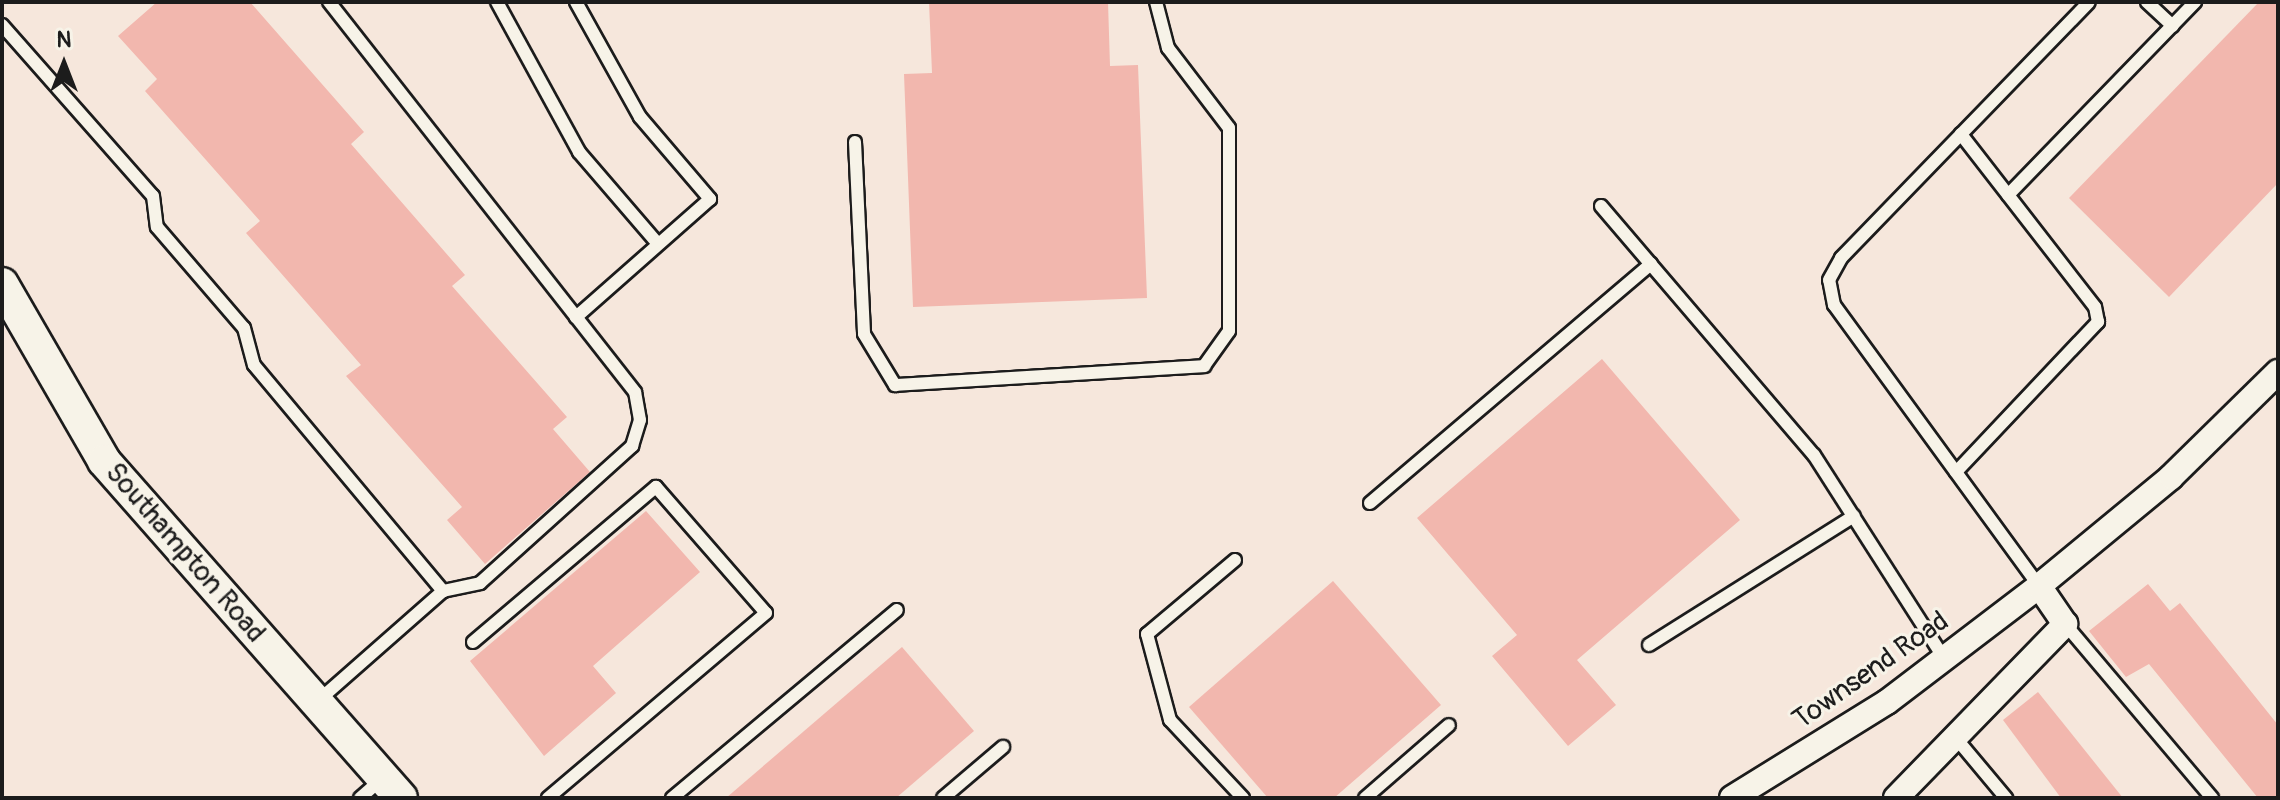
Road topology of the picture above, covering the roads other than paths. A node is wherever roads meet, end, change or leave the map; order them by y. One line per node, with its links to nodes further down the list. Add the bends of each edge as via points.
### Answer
1 (329, 2): 17 (lane)
2 (497, 2): 14 (lane, via 579,152)
3 (576, 2): 14 (lane, via 640,117 710,199)
4 (1156, 2): 11 (lane, via 1168,48 1229,128 1229,331 1204,366 895,385 864,334)
5 (2089, 2): 10 (lane)
6 (2147, 2): 9 (lane)
7 (2195, 2): 9 (lane)
8 (2, 25): 24 (lane, via 153,196 157,227 244,328 254,365)
9 (2173, 26): 12 (lane)
10 (1961, 134): 12 (lane); 19 (lane, via 1841,258 1829,280 1834,305)
11 (855, 142)
12 (2008, 195): 19 (lane, via 2095,307 2098,322)
13 (1601, 206): 15 (lane)
14 (658, 244): 17 (lane)
15 (1651, 264): 20 (lane); 21 (lane, via 1814,455)
16 (2, 284): 30 (street, Southampton Road, via 104,461)
17 (576, 317): 24 (lane, via 635,392 640,420 632,446 480,583)
18 (2278, 372): 23 (street, Townsend Road, via 2171,477)
19 (1956, 472): 23 (lane)
20 (1370, 503)
21 (1854, 516): 28 (lane); 29 (lane)
22 (1235, 560): 38 (lane, via 1147,634 1170,720)
23 (2039, 586): 26 (street); 29 (street, Townsend Road)
24 (443, 591): 30 (lane)
25 (897, 610): 36 (lane)
26 (2065, 624): 32 (street); 43 (lane)
27 (473, 642): 35 (lane, via 656,487 766,613)
28 (1649, 645)
29 (1944, 658): 40 (street, Townsend Road)
30 (316, 702): 34 (street, Southampton Road)
31 (1449, 725): 39 (lane)
32 (1955, 737): 41 (street); 42 (lane)
33 (1003, 747): 37 (lane)
34 (381, 791)
35 (548, 798)
36 (672, 798)
37 (943, 798)
38 (1243, 798)
39 (1365, 798)
40 (1732, 798)
41 (1896, 798)
42 (2006, 798)
43 (2212, 798)

